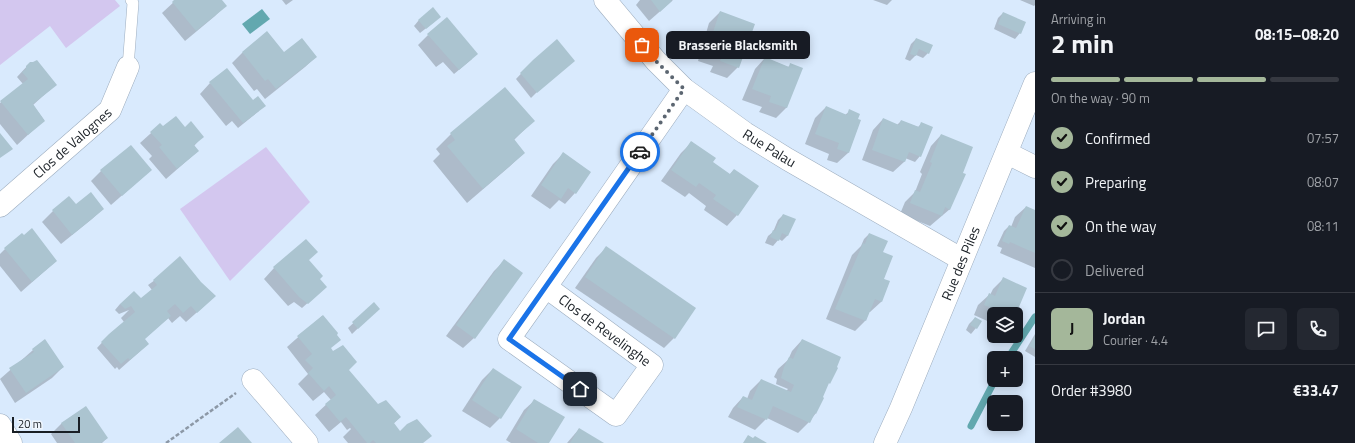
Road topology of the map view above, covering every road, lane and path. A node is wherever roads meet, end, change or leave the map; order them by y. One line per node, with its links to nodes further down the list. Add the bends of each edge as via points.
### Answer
1 (131, 0): 3 (lane, via 133,3)
2 (606, 0): 5 (street, Rue Palau, via 656,61)
3 (128, 67): 8 (street, Clos de Valognes, via 110,110)
4 (1035, 83): 6 (street, Rue des Piles)
5 (684, 89): 9 (street, Rue Palau, via 745,133 787,159); 10 (street, Clos de Revelinghe)
6 (1007, 153): 7 (street); 9 (street, Rue des Piles)
7 (1035, 167)
8 (0, 206)
9 (961, 259): 16 (street, Rue des Piles)
10 (546, 287): 10 (street, Clos de Revelinghe, via 652,365 616,414 509,339)
11 (253, 380): 14 (path); 15 (street)
12 (0, 425): 13 (street)
13 (11, 443)
14 (166, 443)
15 (308, 443)
16 (885, 443)

